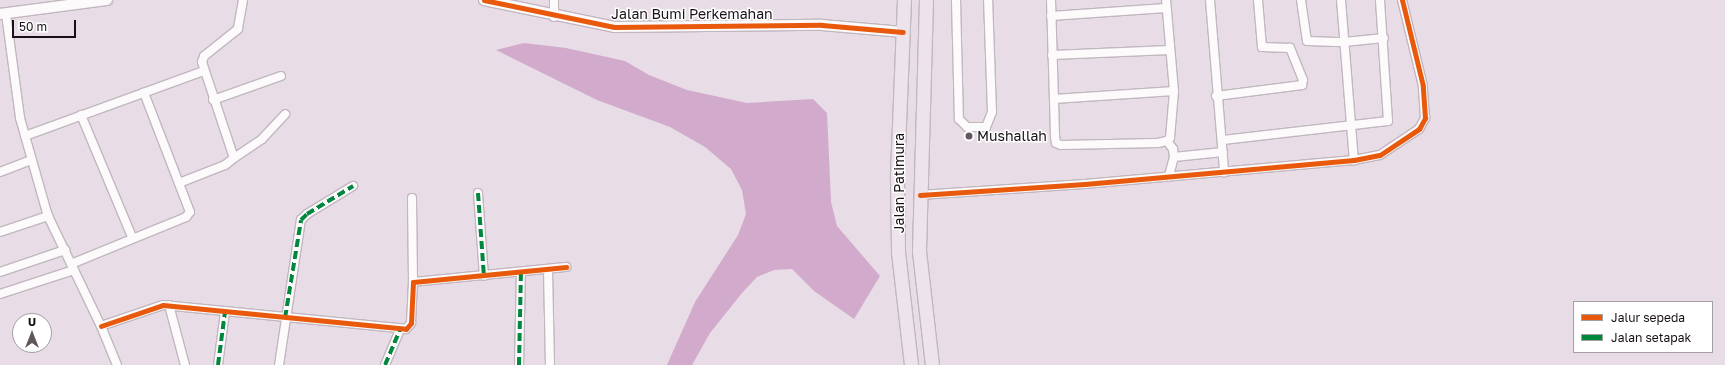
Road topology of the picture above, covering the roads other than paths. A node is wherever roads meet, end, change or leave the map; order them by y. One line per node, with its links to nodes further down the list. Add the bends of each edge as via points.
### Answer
1 (107, 0): 17 (street)
2 (243, 0): 25 (street, via 238,29 204,56)
3 (484, 0): 19 (street, Jalan Bumi Perkemahan)
4 (554, 0): 19 (street)
5 (904, 0): 20 (highway, Jalan Patimura)
6 (926, 0): 49 (highway, Jalan Patimura)
7 (956, 0): 8 (street, via 959,119 967,127 986,127 992,112)
8 (988, 0)
9 (1051, 0): 18 (street)
10 (1210, 0): 29 (street)
11 (1258, 0): 29 (street, via 1262,47 1290,48 1303,80 1302,85)
12 (1301, 0): 22 (street, via 1306,41)
13 (1341, 0): 22 (street)
14 (1380, 0): 21 (street)
15 (1402, 0): 42 (street, via 1419,67 1425,118 1419,129 1380,155)
16 (1166, 4): 18 (street); 23 (street)
17 (3, 14): 35 (street)
18 (1051, 16): 24 (street)
19 (554, 17): 20 (street, Jalan Bumi Perkemahan, via 614,27 822,25)
20 (903, 32): 75 (highway, Jalan Patimura, via 897,178 898,244)
21 (1384, 38): 22 (street); 34 (street, via 1389,119 1385,123)
22 (1344, 42): 34 (street)
23 (1170, 50): 24 (street); 27 (street)
24 (1052, 56): 30 (street)
25 (204, 71): 28 (street); 31 (street)
26 (281, 76): 31 (street)
27 (1174, 91): 30 (street); 37 (street, via 1172,133)
28 (144, 92): 33 (street); 46 (street)
29 (1216, 96): 36 (street)
30 (1054, 99): 37 (street, via 1055,137 1058,144)
31 (213, 100): 40 (street)
32 (285, 114): 40 (street, via 262,139)
33 (81, 116): 35 (street); 53 (street)
34 (1351, 126): 36 (street); 42 (street)
35 (25, 136): 41 (street)
36 (1223, 140): 38 (street)
37 (1167, 141): 39 (street, via 1173,149)
38 (1223, 152): 39 (street); 44 (street)
39 (1174, 157): 45 (street)
40 (234, 158): 46 (street, via 226,165)
41 (32, 160): 43 (street); 51 (street)
42 (1354, 160): 44 (street)
43 (0, 172)
44 (1224, 172): 45 (street)
45 (1169, 176): 49 (street)
46 (179, 183): 53 (street, via 190,210 188,215)
47 (353, 186): 65 (street, via 301,220)
48 (478, 193): 60 (street)
49 (920, 195): 76 (highway, Jalan Patimura, via 919,251)
50 (412, 198): 61 (street)
51 (48, 216): 52 (street); 54 (street)
52 (0, 232)
53 (132, 237): 55 (street)
54 (65, 250): 55 (street); 58 (street)
55 (73, 267): 62 (street); 66 (street)
56 (566, 267): 57 (street)
57 (548, 270): 59 (street); 74 (street)
58 (0, 272)
59 (521, 273): 60 (street); 73 (street)
60 (484, 276): 61 (street)
61 (412, 282): 67 (street, via 409,327)
62 (0, 294)
63 (169, 305): 64 (street); 66 (street); 69 (street)
64 (225, 312): 65 (street); 70 (street)
65 (285, 318): 67 (street); 71 (street)
66 (101, 326): 68 (street)
67 (400, 329): 72 (street)
68 (117, 365)
69 (185, 365)
70 (218, 365)
71 (279, 365)
72 (385, 365)
73 (519, 365)
74 (550, 365)
75 (911, 365)
76 (932, 365)

